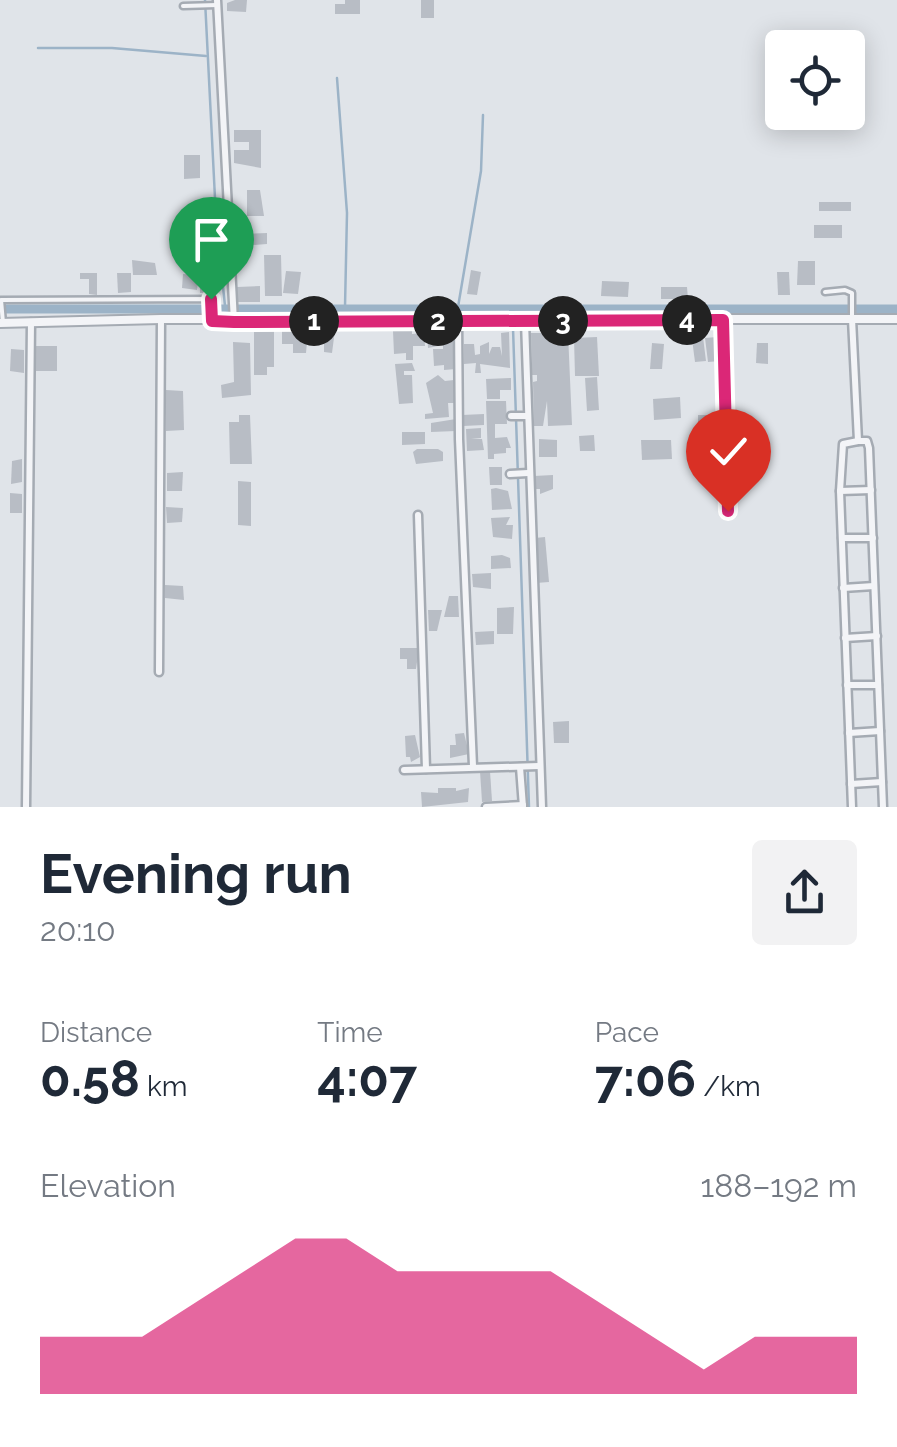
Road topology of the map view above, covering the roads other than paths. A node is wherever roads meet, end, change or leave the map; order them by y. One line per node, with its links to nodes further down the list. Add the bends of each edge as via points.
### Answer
1 (215, 4): 2 (lane); 8 (street)
2 (183, 6)
3 (825, 292): 5 (lane, via 852,294)
4 (1, 300): 6 (lane, via 211,299); 11 (lane)
5 (852, 316): 9 (street); 10 (street); 17 (street)
6 (212, 317): 7 (street); 8 (street)
7 (161, 319): 14 (street); 30 (street)
8 (234, 319): 12 (street)
9 (897, 319)
10 (723, 320): 13 (street); 22 (street)
11 (2, 321): 14 (street)
12 (458, 321): 13 (street); 35 (street)
13 (525, 321): 16 (street)
14 (31, 322): 42 (street)
15 (511, 416): 16 (street)
16 (524, 416): 18 (street)
17 (858, 441): 20 (street, via 868,443); 21 (street, via 843,444)
18 (525, 473): 19 (street); 36 (street)
19 (510, 474)
20 (871, 490): 21 (street); 25 (street)
21 (840, 491): 24 (street)
22 (728, 511)
23 (418, 515): 37 (street)
24 (842, 538): 25 (street); 27 (street)
25 (873, 538): 26 (street)
26 (874, 586): 27 (street); 28 (street)
27 (843, 588): 29 (street)
28 (876, 636): 29 (street); 32 (street)
29 (845, 638): 31 (street)
30 (159, 672)
31 (847, 685): 32 (street); 34 (street)
32 (878, 685): 33 (street)
33 (880, 732): 34 (street); 39 (street)
34 (849, 733): 40 (street)
35 (473, 766): 36 (street); 37 (street)
36 (530, 767): 41 (street); 44 (street)
37 (426, 769): 38 (street)
38 (404, 770)
39 (882, 782): 40 (street); 46 (street)
40 (851, 784): 45 (street)
41 (523, 806): 43 (street)
42 (26, 807)
43 (486, 807)
44 (542, 807)
45 (852, 807)
46 (883, 807)

